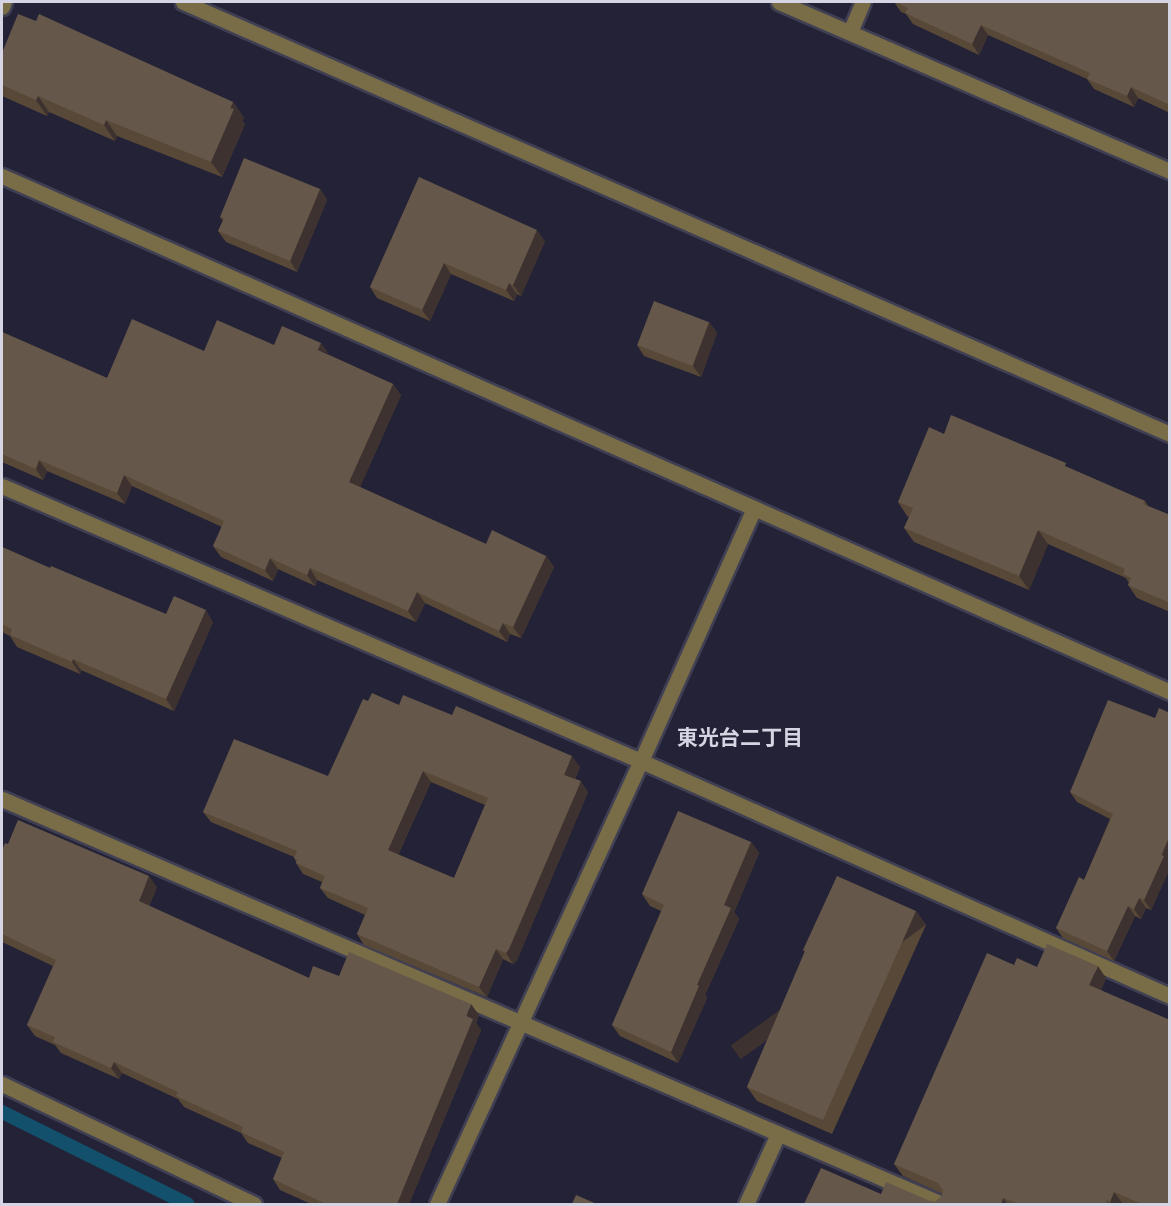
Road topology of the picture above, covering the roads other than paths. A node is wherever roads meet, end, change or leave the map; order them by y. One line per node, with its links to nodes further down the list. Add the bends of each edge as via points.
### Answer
1 (4, 2): 5 (street)
2 (183, 2): 9 (street)
3 (779, 2): 6 (street)
4 (863, 2): 6 (street)
5 (2, 7)
6 (850, 32): 7 (street)
7 (1170, 171)
8 (2, 176): 11 (street)
9 (1170, 434)
10 (2, 486): 13 (street)
11 (754, 508): 12 (street); 13 (street)
12 (1170, 692)
13 (641, 761): 15 (street); 16 (street)
14 (2, 799): 16 (street)
15 (1170, 996)
16 (521, 1023): 18 (street); 20 (street)
17 (2, 1084): 19 (street)
18 (778, 1134): 21 (street); 22 (street)
19 (254, 1204)
20 (437, 1204)
21 (746, 1204)
22 (942, 1204)

